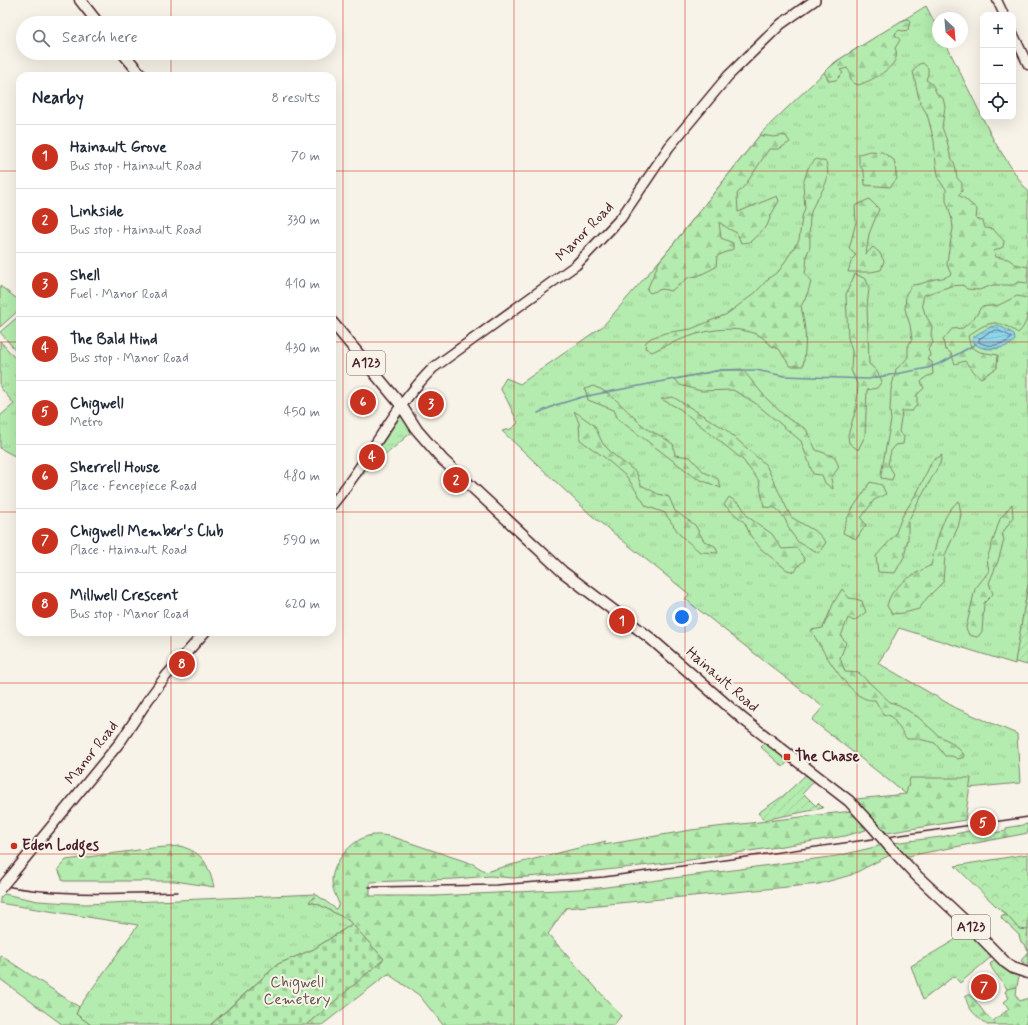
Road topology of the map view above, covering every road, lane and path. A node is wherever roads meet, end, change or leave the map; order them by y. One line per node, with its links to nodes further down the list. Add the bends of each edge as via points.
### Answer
1 (80, 0): 5 (main road)
2 (815, 0): 11 (main road, Manor Road, via 781,24 728,76 669,147 621,218 576,265 433,368)
3 (997, 0): 4 (street)
4 (1003, 12)
5 (93, 16)
6 (1016, 40): 8 (street)
7 (129, 60): 9 (main road)
8 (1028, 65)
9 (139, 72)
10 (336, 327): 11 (main road, A123)
11 (400, 405): 12 (main road, Manor Road); 15 (main road, Hainault Road / A123, bridge, via 442,460 563,572 650,638 743,719 849,801 917,876 1006,963)
12 (336, 500)
13 (201, 636): 14 (main road, Manor Road, bridge, via 166,676 121,741)
14 (0, 890)
15 (1028, 973)

